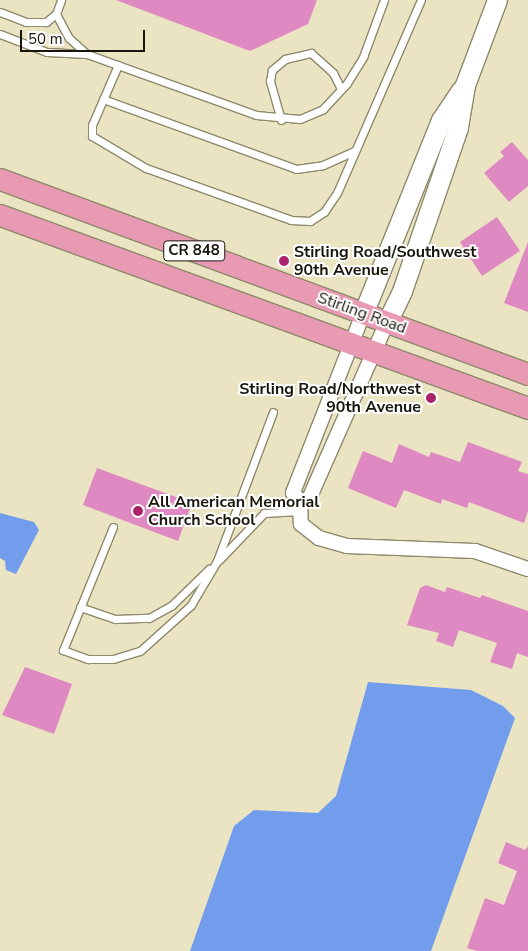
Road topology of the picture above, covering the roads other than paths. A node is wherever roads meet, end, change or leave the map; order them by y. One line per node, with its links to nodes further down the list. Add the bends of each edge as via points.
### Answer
1 (61, 0): 6 (lane)
2 (384, 0): 11 (lane, via 363,58)
3 (421, 0): 14 (lane)
4 (496, 0): 10 (street)
5 (0, 12): 6 (lane, via 26,22 46,22)
6 (56, 14): 8 (lane, via 69,38)
7 (0, 34): 8 (lane, via 47,52)
8 (88, 54): 9 (lane)
9 (118, 65): 12 (lane); 13 (lane, via 256,115)
10 (465, 85): 17 (street, via 441,120); 18 (street, via 458,127 402,291)
11 (341, 90): 13 (lane, via 324,109 300,119); 13 (lane, via 333,73 311,53 285,58 272,70 270,81)
12 (103, 99): 14 (lane, via 296,169 323,165); 14 (lane, via 90,131 106,146 146,168 291,220 310,221 324,212)
13 (281, 120)
14 (355, 150)
15 (0, 179): 17 (main road, Stirling Road / CR 848)
16 (0, 215): 19 (main road, Stirling Road / CR 848)
17 (363, 314): 18 (main road, Stirling Road / CR 848); 19 (street)
18 (387, 322): 20 (street); 21 (main road, Stirling Road / CR 848)
19 (350, 342): 20 (main road, Stirling Road / CR 848); 24 (street, via 293,493)
20 (376, 351): 22 (main road, Stirling Road / CR 848); 24 (street, via 310,499)
21 (528, 374)
22 (528, 408)
23 (273, 412): 26 (lane)
24 (300, 506): 26 (lane, via 264,513); 27 (street, via 301,524 319,538 346,546 476,551)
25 (113, 527): 28 (lane)
26 (217, 561): 28 (lane, via 172,605 149,618 115,619); 28 (lane, via 191,605 140,651 113,659 88,659 64,650)
27 (528, 569)
28 (80, 608)

